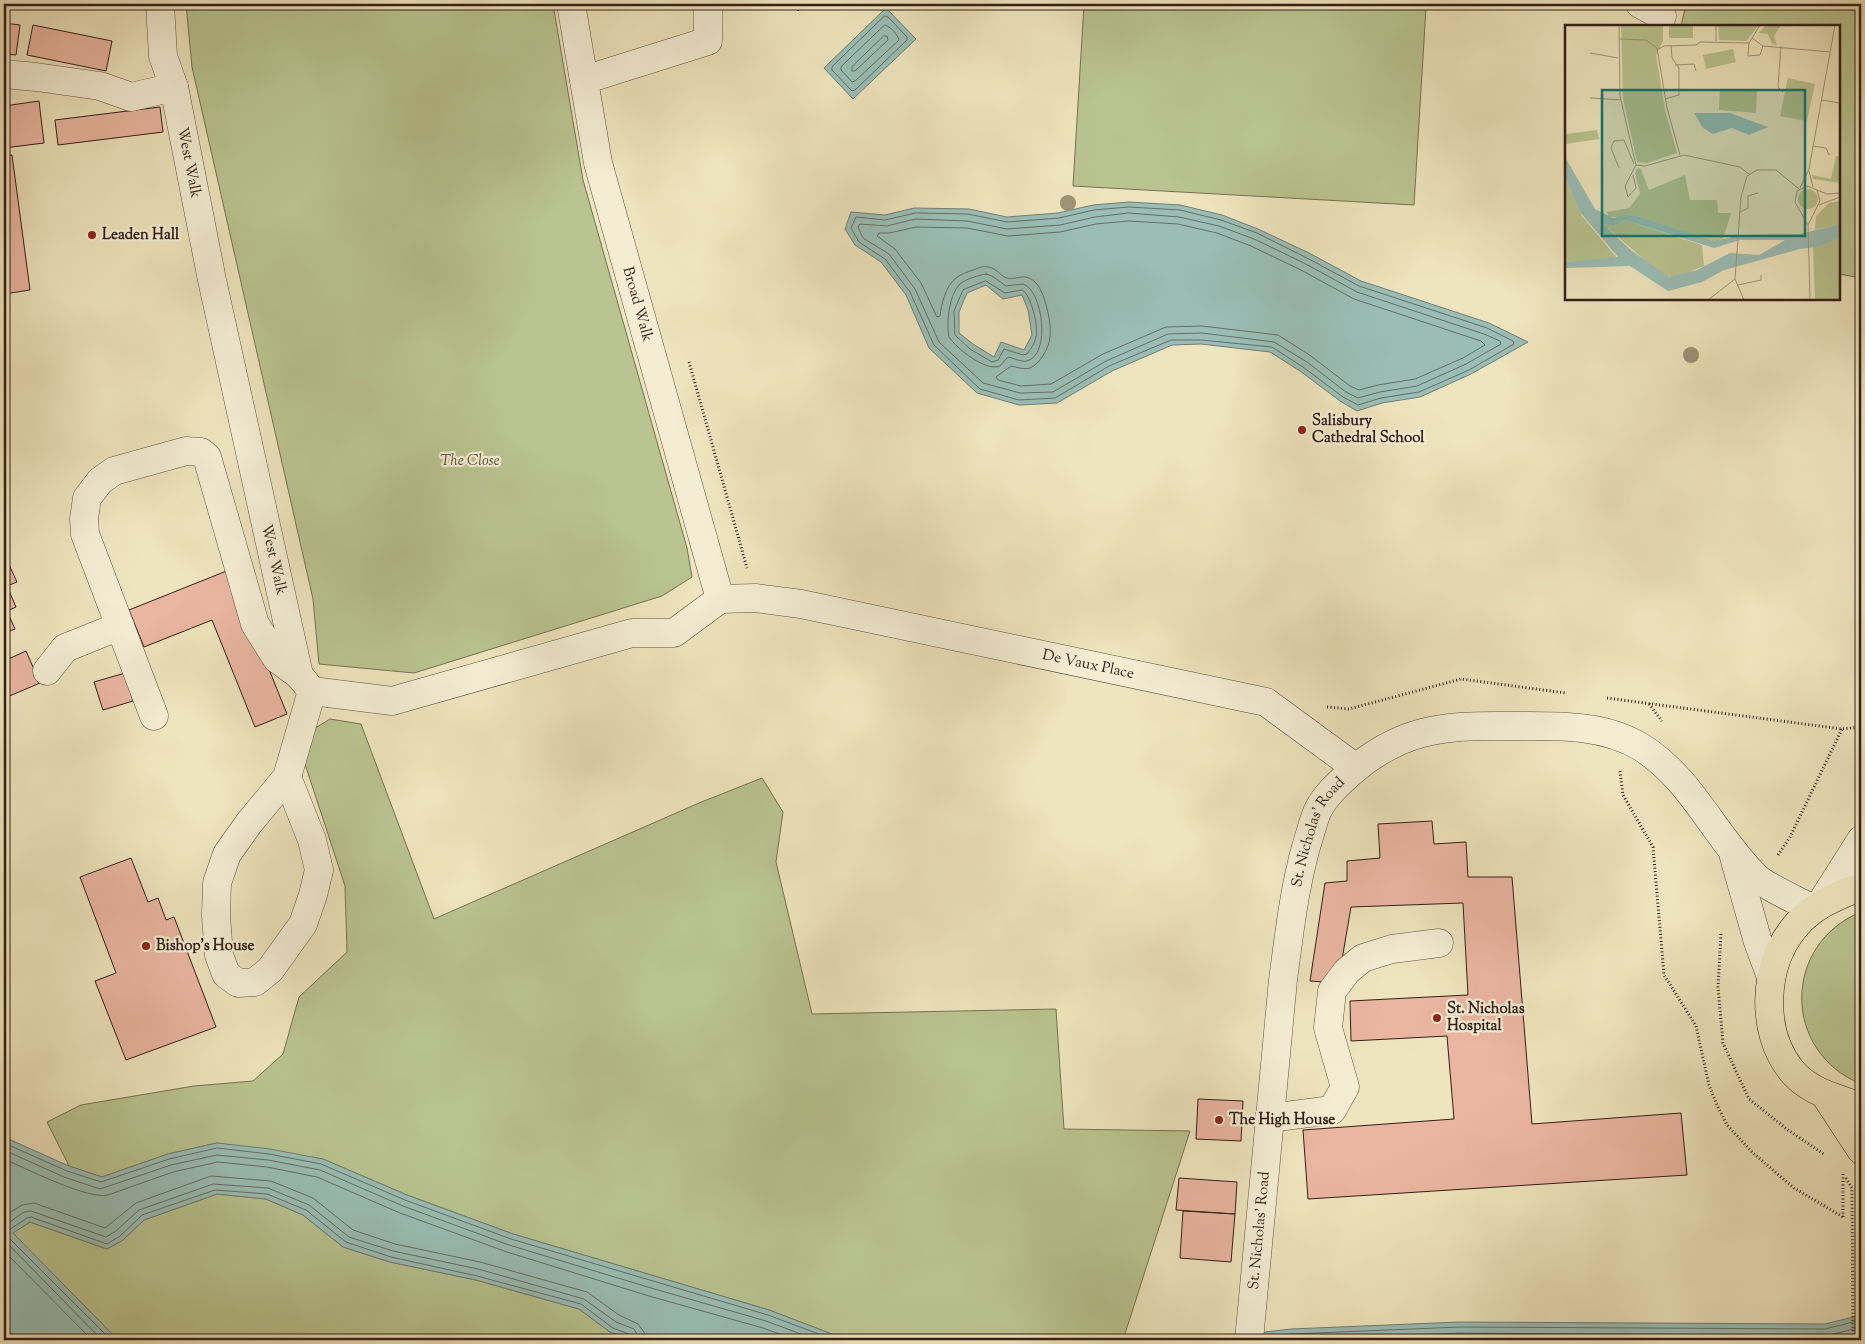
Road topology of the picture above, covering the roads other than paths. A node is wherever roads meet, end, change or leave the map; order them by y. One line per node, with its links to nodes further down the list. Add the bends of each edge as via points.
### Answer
1 (160, 4): 6 (street, West Walk, via 163,56)
2 (571, 4): 5 (street, Broad Walk)
3 (708, 4): 5 (street, via 708,41)
4 (4, 74): 6 (street, via 100,86 131,97)
5 (584, 80): 7 (street, Broad Walk, via 598,163)
6 (174, 87): 10 (street, West Walk, via 212,280)
7 (720, 600): 10 (street, via 674,633 632,633 392,701); 12 (street, De Vaux Place, via 755,598 801,604 1266,702)
8 (120, 626): 9 (street, via 65,648); 10 (street, via 85,534 87,498 114,470 186,451 201,452 207,457 255,624 277,658); 11 (street)
9 (46, 671)
10 (306, 683): 13 (street)
11 (154, 716)
12 (1356, 768): 15 (street, St. Nicholas' Road, via 1390,744 1409,736 1457,726 1563,726 1599,731 1626,740 1660,761 1699,803); 22 (street, St. Nicholas' Road, via 1333,788 1319,809 1299,874 1290,923)
13 (287, 777): 13 (street, via 312,840 319,870 313,896 303,924 270,970 255,982 238,983 226,974 219,954 217,883 227,854)
14 (1861, 840): 17 (street)
15 (1732, 851): 17 (street, St. Nicholas' Road, via 1757,879); 19 (street, St. Nicholas' Road)
16 (1861, 888): 17 (highway)
17 (1817, 906): 19 (highway, via 1794,928 1779,951)
18 (1439, 943): 22 (street, via 1392,949 1363,958 1347,972 1332,991 1328,1028 1344,1087 1332,1110)
19 (1771, 977): 20 (highway, via 1769,1012 1780,1052 1791,1071)
20 (1825, 1095): 21 (highway); 23 (highway)
21 (1861, 1105)
22 (1269, 1118): 24 (street, St. Nicholas' Road)
23 (1861, 1150)
24 (1251, 1331)

